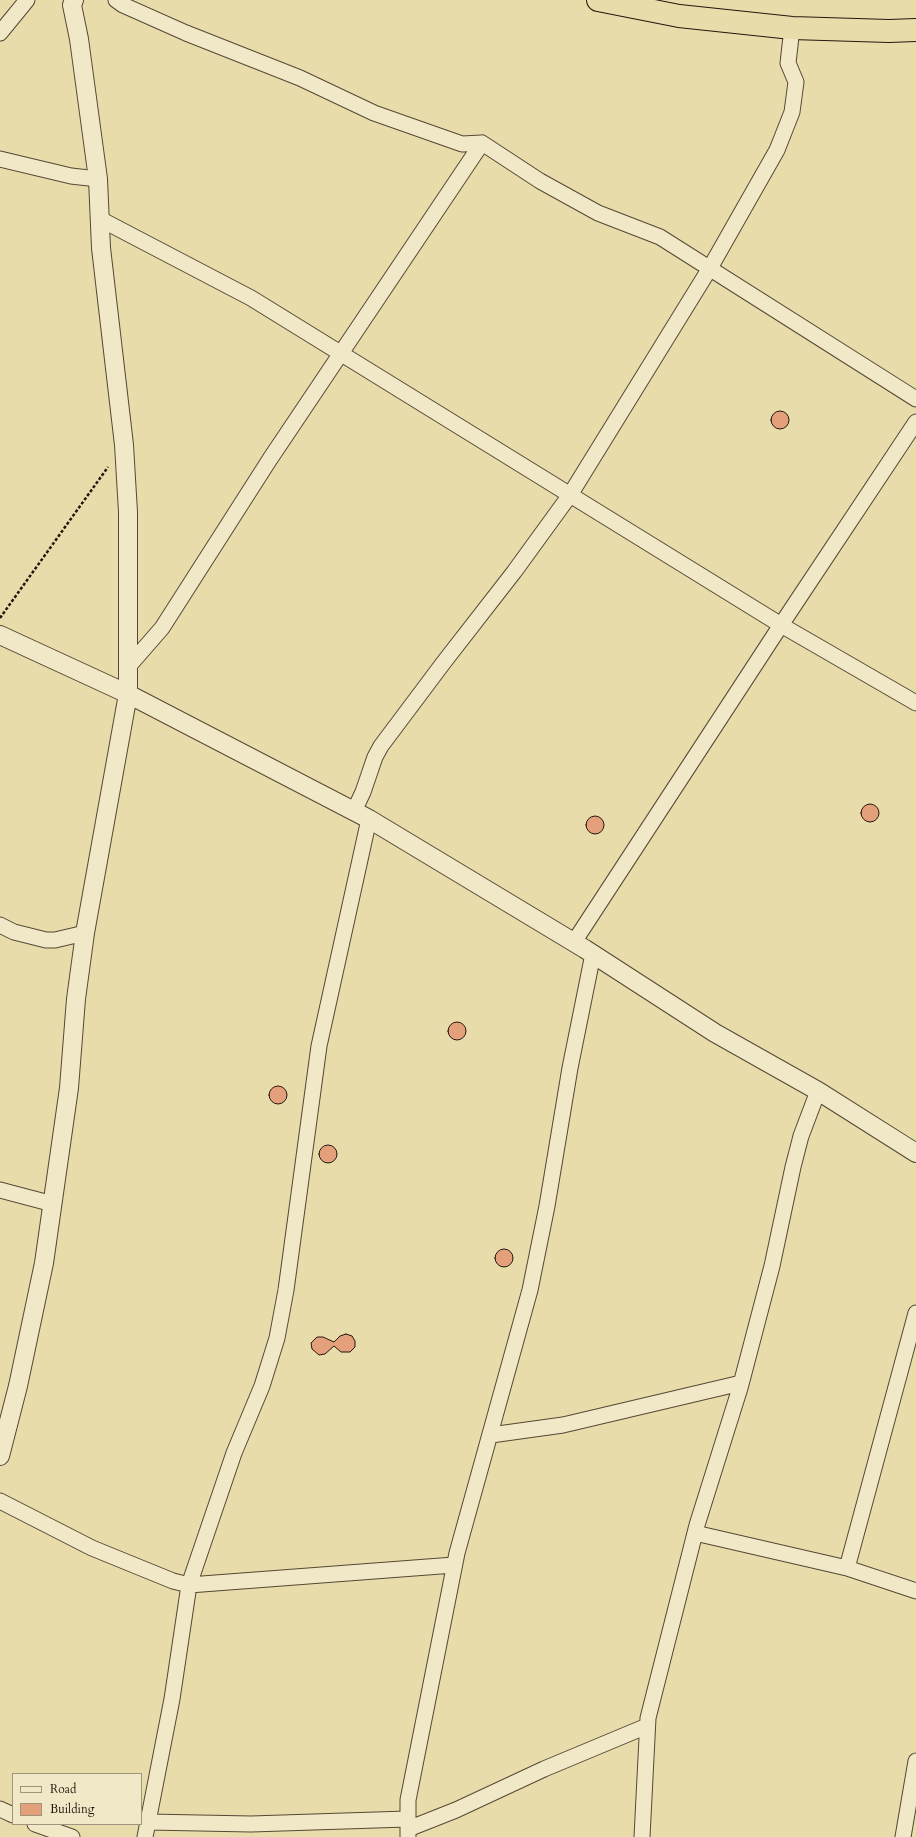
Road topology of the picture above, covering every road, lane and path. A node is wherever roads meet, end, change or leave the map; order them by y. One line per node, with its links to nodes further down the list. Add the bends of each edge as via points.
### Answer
1 (27, 0): 7 (street)
2 (74, 0): 10 (street, via 72,5)
3 (116, 0): 8 (street, via 186,33 300,78 374,113 462,144)
4 (598, 0): 5 (highway, via 679,16)
5 (792, 28): 6 (highway); 12 (street, via 788,63 796,82 788,124 777,150)
6 (916, 30)
7 (0, 33)
8 (482, 143): 12 (street, via 546,184 598,213 660,237); 13 (street)
9 (0, 158): 10 (street, via 71,176)
10 (98, 179): 11 (street)
11 (100, 219): 13 (street, via 251,298); 16 (street, via 101,248)
12 (710, 268): 14 (street); 17 (street)
13 (340, 354): 17 (street); 21 (street, via 162,628)
14 (916, 399)
15 (916, 422): 19 (street)
16 (124, 445): 18 (path); 21 (street, via 128,512)
17 (570, 495): 19 (street); 24 (street, via 381,746 363,792)
18 (0, 618)
19 (781, 625): 23 (street); 27 (street)
20 (0, 635): 22 (street)
21 (128, 666): 22 (street)
22 (128, 694): 24 (street); 26 (street)
23 (916, 703)
24 (361, 815): 27 (street); 41 (street, via 319,1046 286,1290 277,1338)
25 (0, 925): 26 (street, via 14,932 46,940)
26 (85, 933): 32 (street, via 76,999 69,1088)
27 (574, 942): 28 (street)
28 (593, 954): 29 (street, via 715,1033); 35 (street, via 570,1068 548,1206 530,1290)
29 (818, 1091): 30 (street); 34 (street, via 801,1136 772,1266)
30 (916, 1153)
31 (0, 1190): 32 (street)
32 (53, 1204): 36 (street, via 44,1263)
33 (916, 1313): 40 (street)
34 (741, 1383): 35 (street, via 563,1425); 38 (street)
35 (491, 1435): 39 (street)
36 (0, 1456)
37 (0, 1501): 41 (street, via 92,1548)
38 (695, 1533): 40 (street); 43 (street)
39 (454, 1565): 41 (street); 49 (street, via 412,1780)
40 (847, 1568): 42 (street)
41 (189, 1585): 47 (street, via 172,1699)
42 (916, 1591)
43 (647, 1726): 49 (street, via 544,1769 456,1810); 52 (street)
44 (916, 1761): 53 (street)
45 (0, 1810): 46 (street)
46 (12, 1815)
47 (148, 1822): 49 (street); 51 (street)
48 (38, 1825): 50 (street)
49 (407, 1828)
50 (72, 1837)
51 (145, 1837)
52 (642, 1837)
53 (903, 1837)

